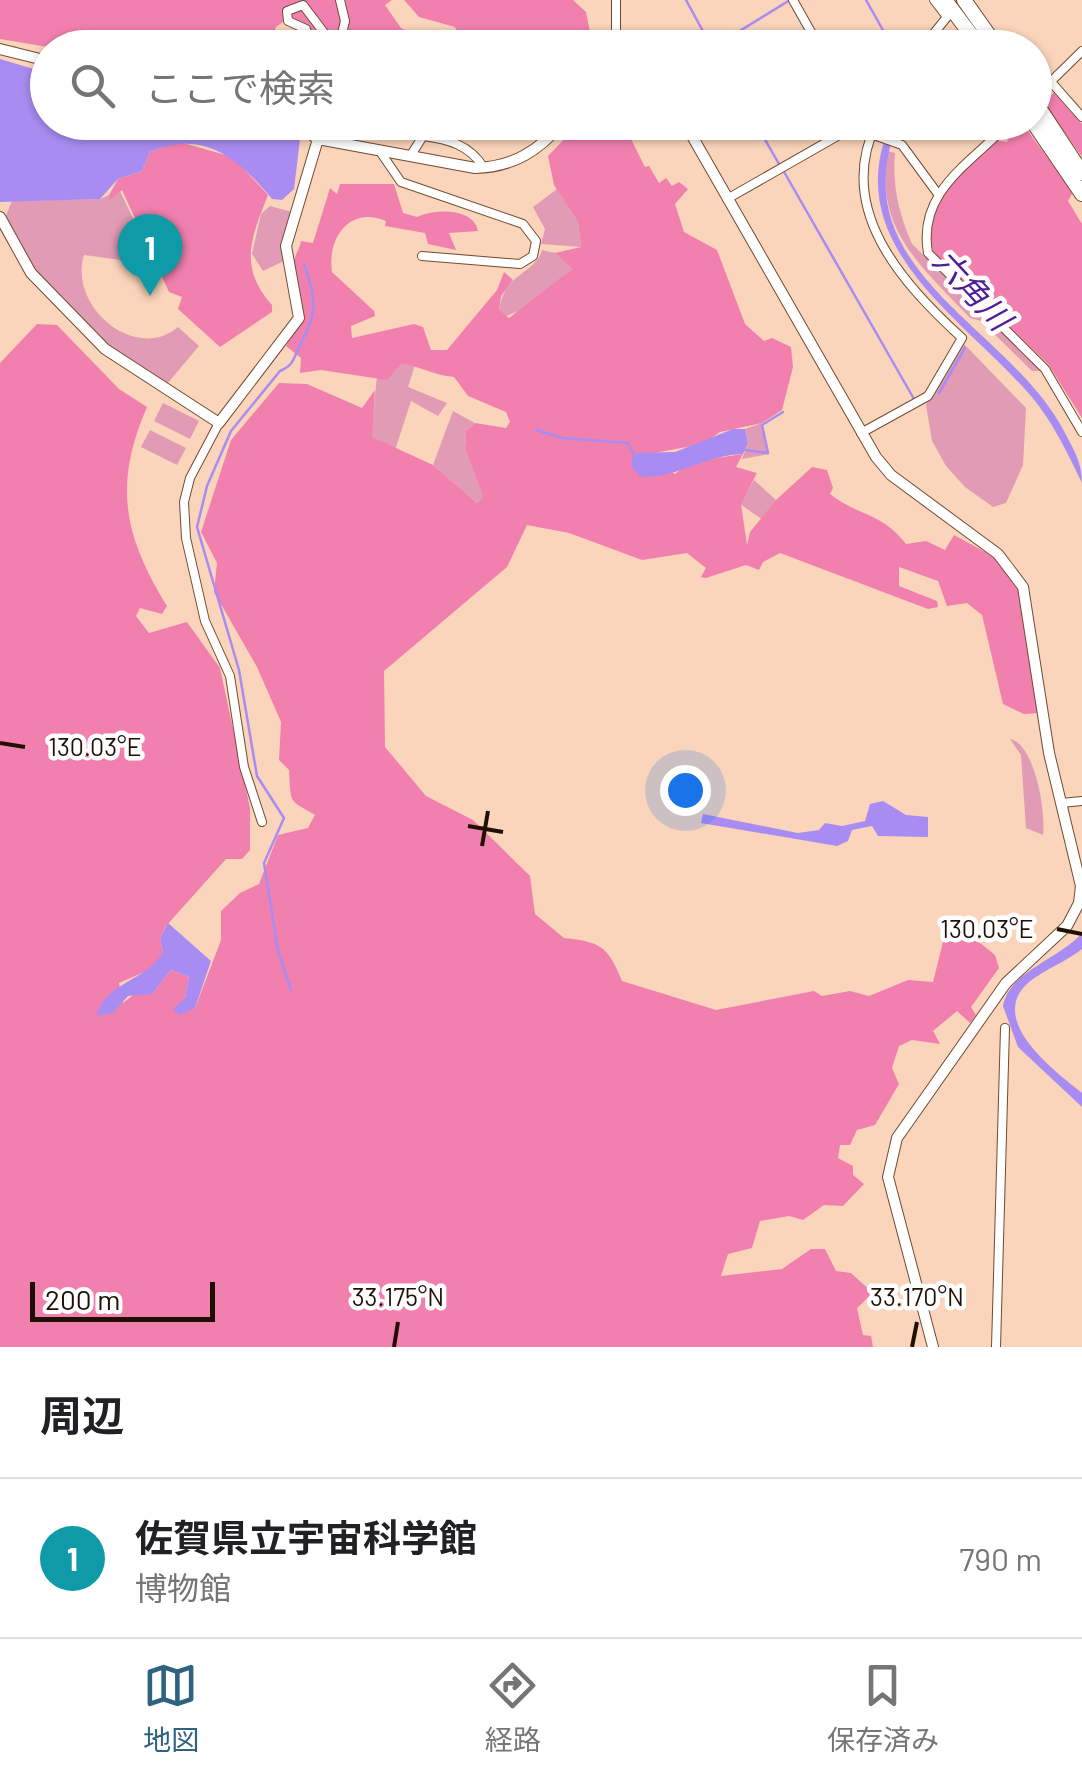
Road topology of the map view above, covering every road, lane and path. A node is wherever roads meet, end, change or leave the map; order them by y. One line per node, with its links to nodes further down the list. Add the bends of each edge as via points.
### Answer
1 (340, 0): 9 (street)
2 (616, 0): 10 (street)
3 (934, 0): 12 (street, via 947,17)
4 (946, 0): 13 (highway)
5 (964, 0): 14 (highway)
6 (793, 1): 11 (street)
7 (306, 30): 8 (street, via 288,20 287,11 303,5)
8 (322, 30)
9 (343, 30)
10 (616, 30)
11 (810, 30)
12 (937, 30)
13 (967, 30)
14 (985, 30)
15 (0, 48): 17 (street)
16 (1082, 52): 18 (street)
17 (30, 56)
18 (1052, 83): 19 (street)
19 (1082, 117)
20 (1052, 131): 35 (highway)
21 (1052, 138): 37 (highway)
22 (318, 140): 41 (street, via 286,246 299,318)
23 (324, 140): 32 (street)
24 (420, 140): 33 (street)
25 (451, 140): 34 (street, via 476,154)
26 (547, 140): 34 (street, via 522,158)
27 (694, 140): 38 (street)
28 (832, 140): 38 (street)
29 (869, 140): 43 (street, via 867,196 880,246 902,281 962,338 928,396)
30 (888, 140): 36 (street, via 902,145)
31 (992, 140): 36 (street)
32 (378, 149): 33 (street); 40 (street, via 401,182 523,224 536,241 533,256 520,264)
33 (411, 155): 34 (street)
34 (484, 168)
35 (1082, 173)
36 (938, 194): 42 (street, via 926,233 933,262 1045,369)
37 (1082, 194)
38 (727, 200): 43 (street)
39 (0, 218): 41 (street, via 31,273 105,349)
40 (422, 256)
41 (219, 423): 46 (street, via 190,478 186,538 205,621 230,676 244,767)
42 (1082, 432)
43 (862, 434): 45 (street, via 891,475 998,554 1018,577 1030,608)
44 (1082, 801): 45 (street)
45 (1061, 802): 48 (street, via 1081,886 1075,916 1006,983 896,1138 890,1157 888,1177)
46 (262, 822)
47 (1005, 1028): 49 (street)
48 (933, 1347)
49 (996, 1347)

